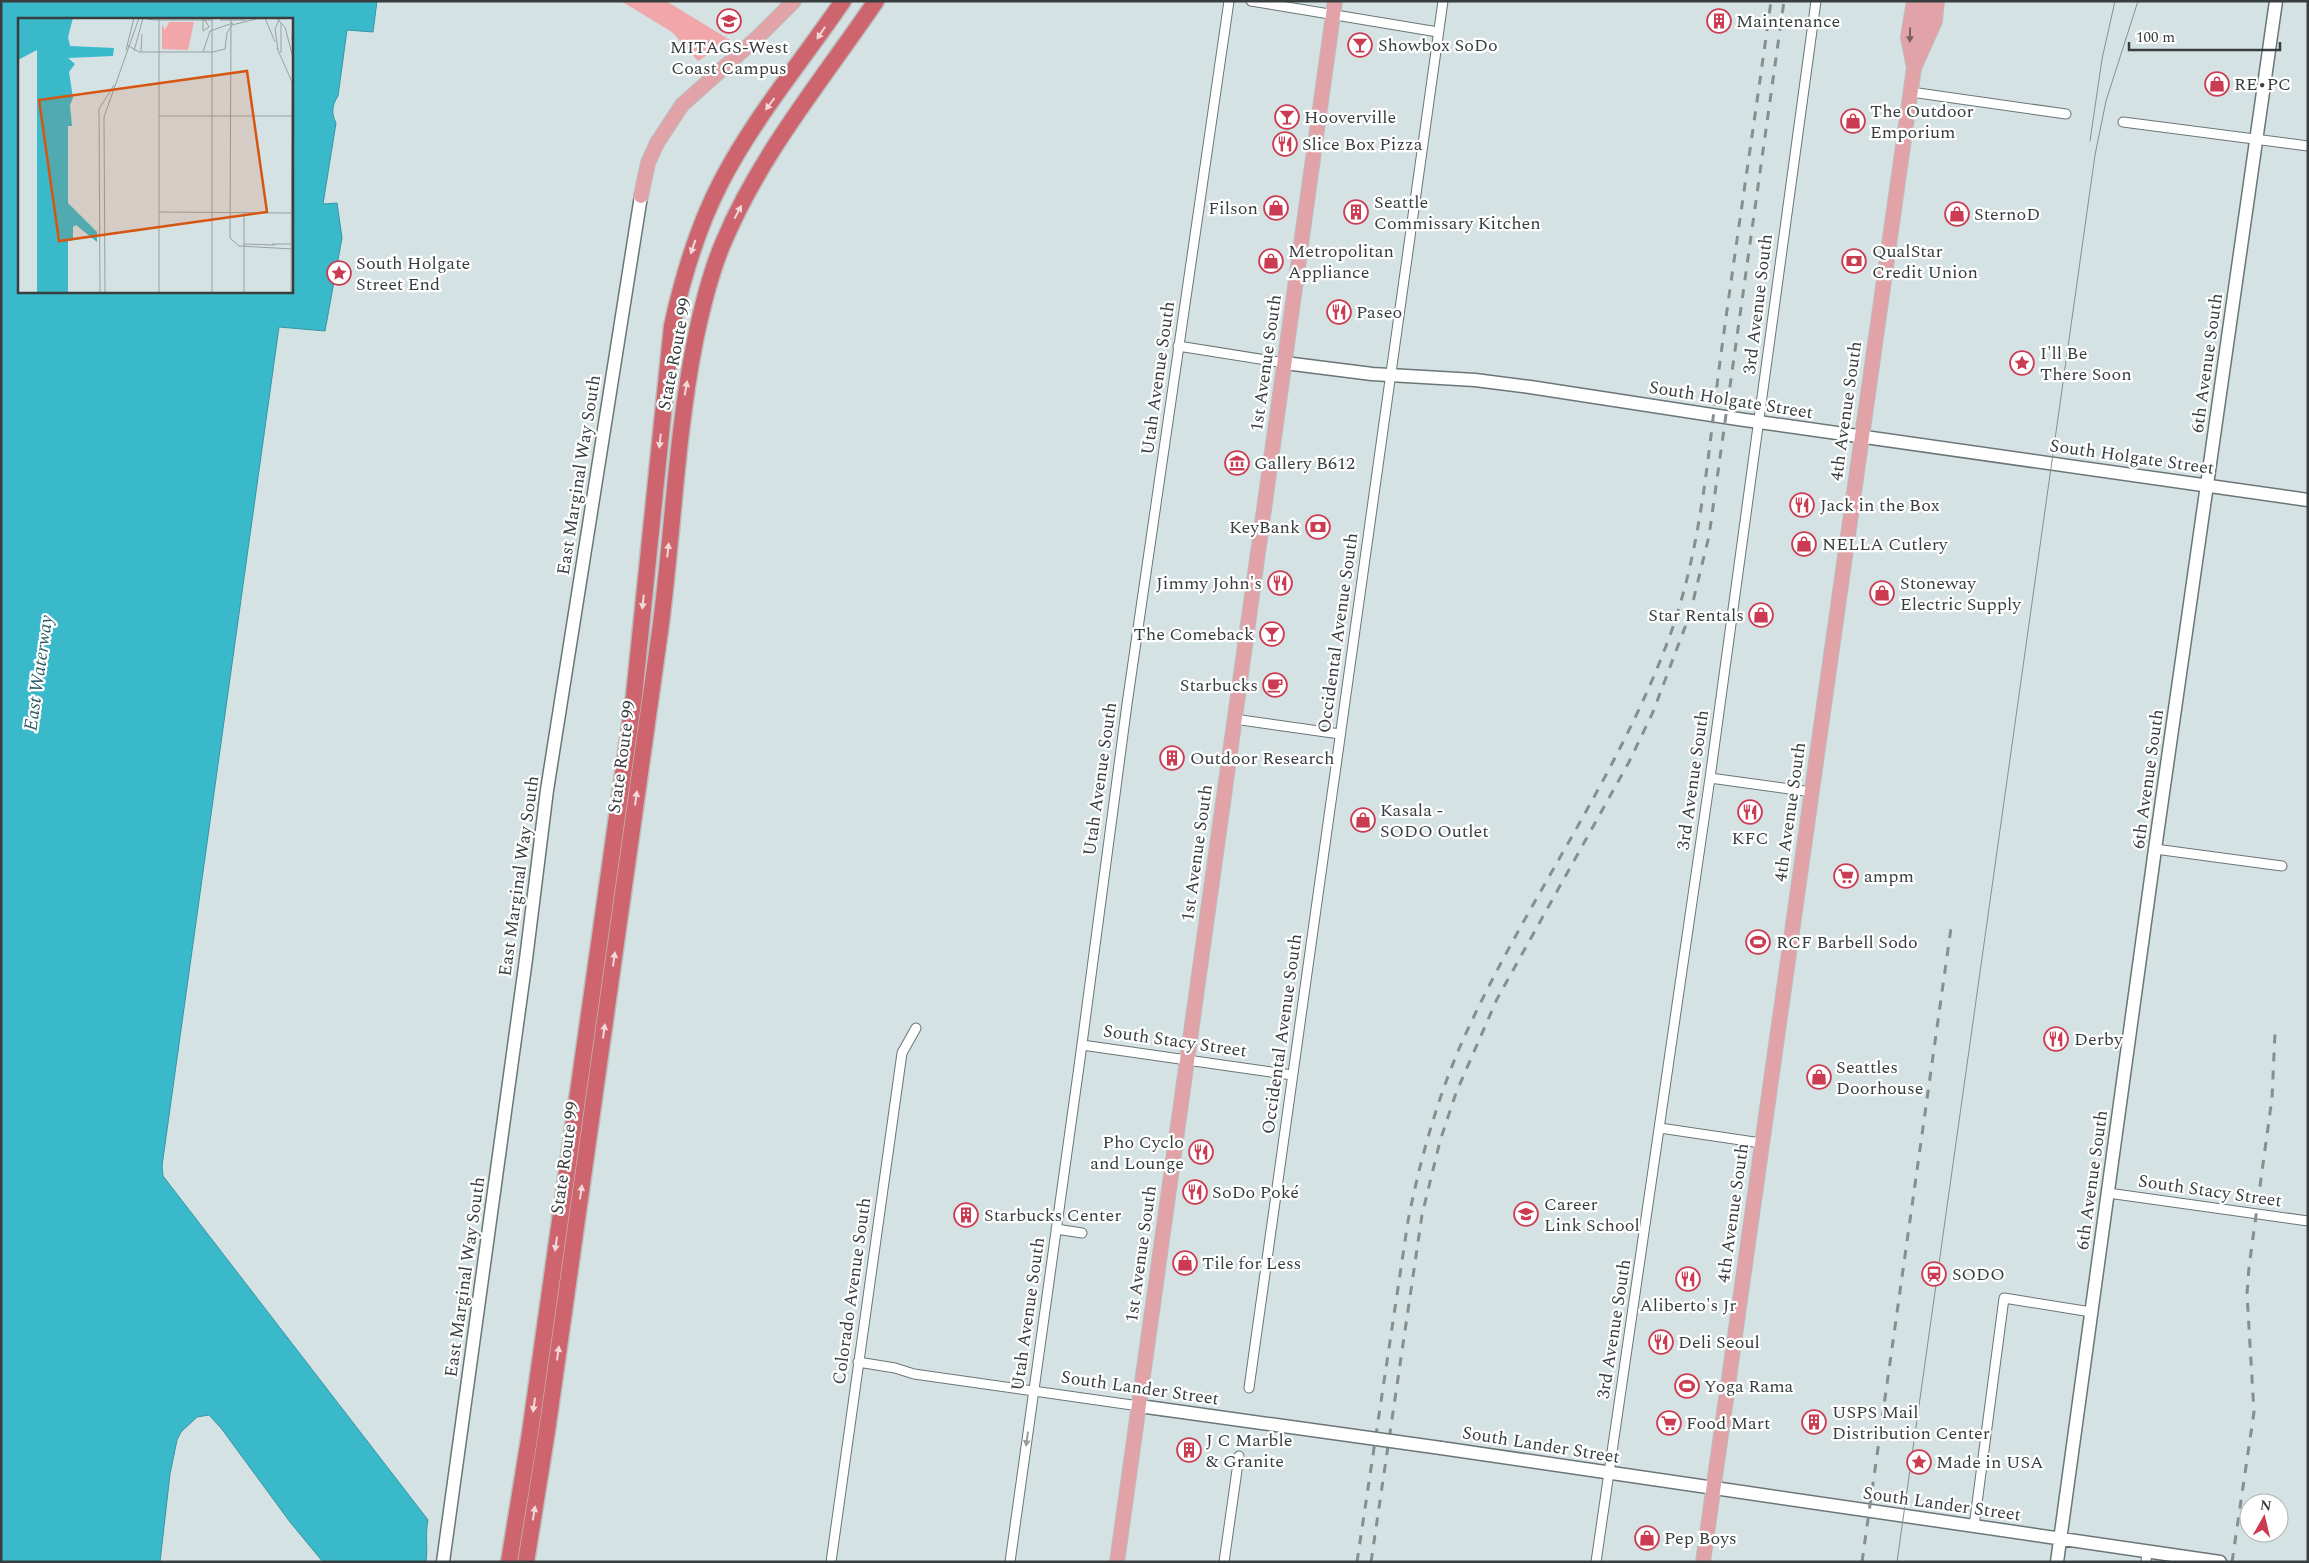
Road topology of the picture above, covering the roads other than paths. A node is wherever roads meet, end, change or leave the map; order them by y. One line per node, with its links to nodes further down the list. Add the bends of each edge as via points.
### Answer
1 (794, 1): 20 (main road, via 682,105 657,142 648,163)
2 (843, 1): 55 (highway, State Route 99, one-way to 55, via 764,112 722,180 694,244 672,326 632,706 530,1433)
3 (876, 1): 57 (highway, State Route 99, one-way to 3, via 659,636 686,390 700,318 724,241 783,131)
4 (1229, 1): 21 (street, Utah Avenue South)
5 (1251, 1): 12 (street)
6 (1443, 1): 13 (street, Occidental Avenue South)
7 (1816, 1): 24 (street, 3rd Avenue South)
8 (1914, 1): 14 (main road, 4th Avenue South, one-way to 14, via 1908,36)
9 (1927, 1): 14 (main road)
10 (1937, 1): 14 (main road, 4th Avenue South, via 1935,21)
11 (2276, 1): 18 (main road, 6th Avenue South)
12 (1334, 8): 13 (street); 22 (main road, 1st Avenue South)
13 (1438, 32): 23 (street, Occidental Avenue South)
14 (1914, 68): 15 (main road, 4th Avenue South)
15 (1911, 92): 16 (street); 25 (main road, 4th Avenue South)
16 (2066, 114)
17 (2123, 122): 18 (street)
18 (2256, 140): 19 (street); 26 (main road, 6th Avenue South)
19 (2308, 146)
20 (641, 196): 56 (main road, East Marginal Way South, via 548,790)
21 (1178, 346): 22 (street, South Holgate Street); 35 (street, Utah Avenue South)
22 (1285, 363): 23 (main road, South Holgate Street); 28 (main road, 1st Avenue South)
23 (1390, 375): 24 (main road, South Holgate Street, via 1530,387); 29 (street, Occidental Avenue South)
24 (1759, 422): 25 (main road, South Holgate Street); 30 (street, 3rd Avenue South)
25 (1861, 436): 26 (main road, South Holgate Street); 31 (main road, 4th Avenue South)
26 (2207, 486): 27 (main road, South Holgate Street); 32 (main road, 6th Avenue South)
27 (2308, 500)
28 (1234, 720): 29 (street); 36 (main road, 1st Avenue South)
29 (1340, 734): 37 (street, Occidental Avenue South)
30 (1710, 778): 31 (street); 38 (street, 3rd Avenue South)
31 (1812, 792): 39 (main road, 4th Avenue South)
32 (2155, 849): 33 (street); 40 (main road, 6th Avenue South)
33 (2282, 866)
34 (916, 1028): 45 (street, Colorado Avenue South, via 902,1053)
35 (1082, 1045): 36 (street, South Stacy Street); 42 (street, Utah Avenue South)
36 (1187, 1060): 37 (street, South Stacy Street); 48 (main road, 1st Avenue South)
37 (1292, 1075): 46 (street, Occidental Avenue South)
38 (1660, 1128): 39 (street); 50 (street, 3rd Avenue South)
39 (1761, 1143): 51 (main road, 4th Avenue South)
40 (2108, 1193): 41 (street, South Stacy Street); 44 (main road, 6th Avenue South)
41 (2308, 1221)
42 (1056, 1229): 43 (street); 47 (street, Utah Avenue South)
43 (1082, 1233)
44 (2091, 1312): 52 (street, via 2004,1298); 53 (main road, 6th Avenue South)
45 (858, 1362): 47 (street, South Lander Street, via 914,1374); 58 (street, Colorado Avenue South)
46 (1249, 1388)
47 (1034, 1390): 48 (street, South Lander Street); 59 (street, Utah Avenue South, one-way to 59)
48 (1139, 1406): 50 (main road, South Lander Street, bridge); 60 (main road, 1st Avenue South)
49 (1239, 1456): 61 (street)
50 (1609, 1474): 51 (main road, South Lander Street); 62 (street, 3rd Avenue South)
51 (1713, 1489): 52 (main road, South Lander Street); 63 (main road, 4th Avenue South)
52 (1974, 1526): 53 (main road, South Lander Street)
53 (2060, 1539): 54 (main road, South Lander Street); 64 (main road, 6th Avenue South)
54 (2147, 1556): 65 (main road, South Lander Street)
55 (509, 1560)
56 (443, 1562)
57 (526, 1562)
58 (831, 1562)
59 (1010, 1562)
60 (1117, 1562)
61 (1224, 1562)
62 (1596, 1562)
63 (1703, 1562)
64 (2057, 1562)
65 (2220, 1562)

